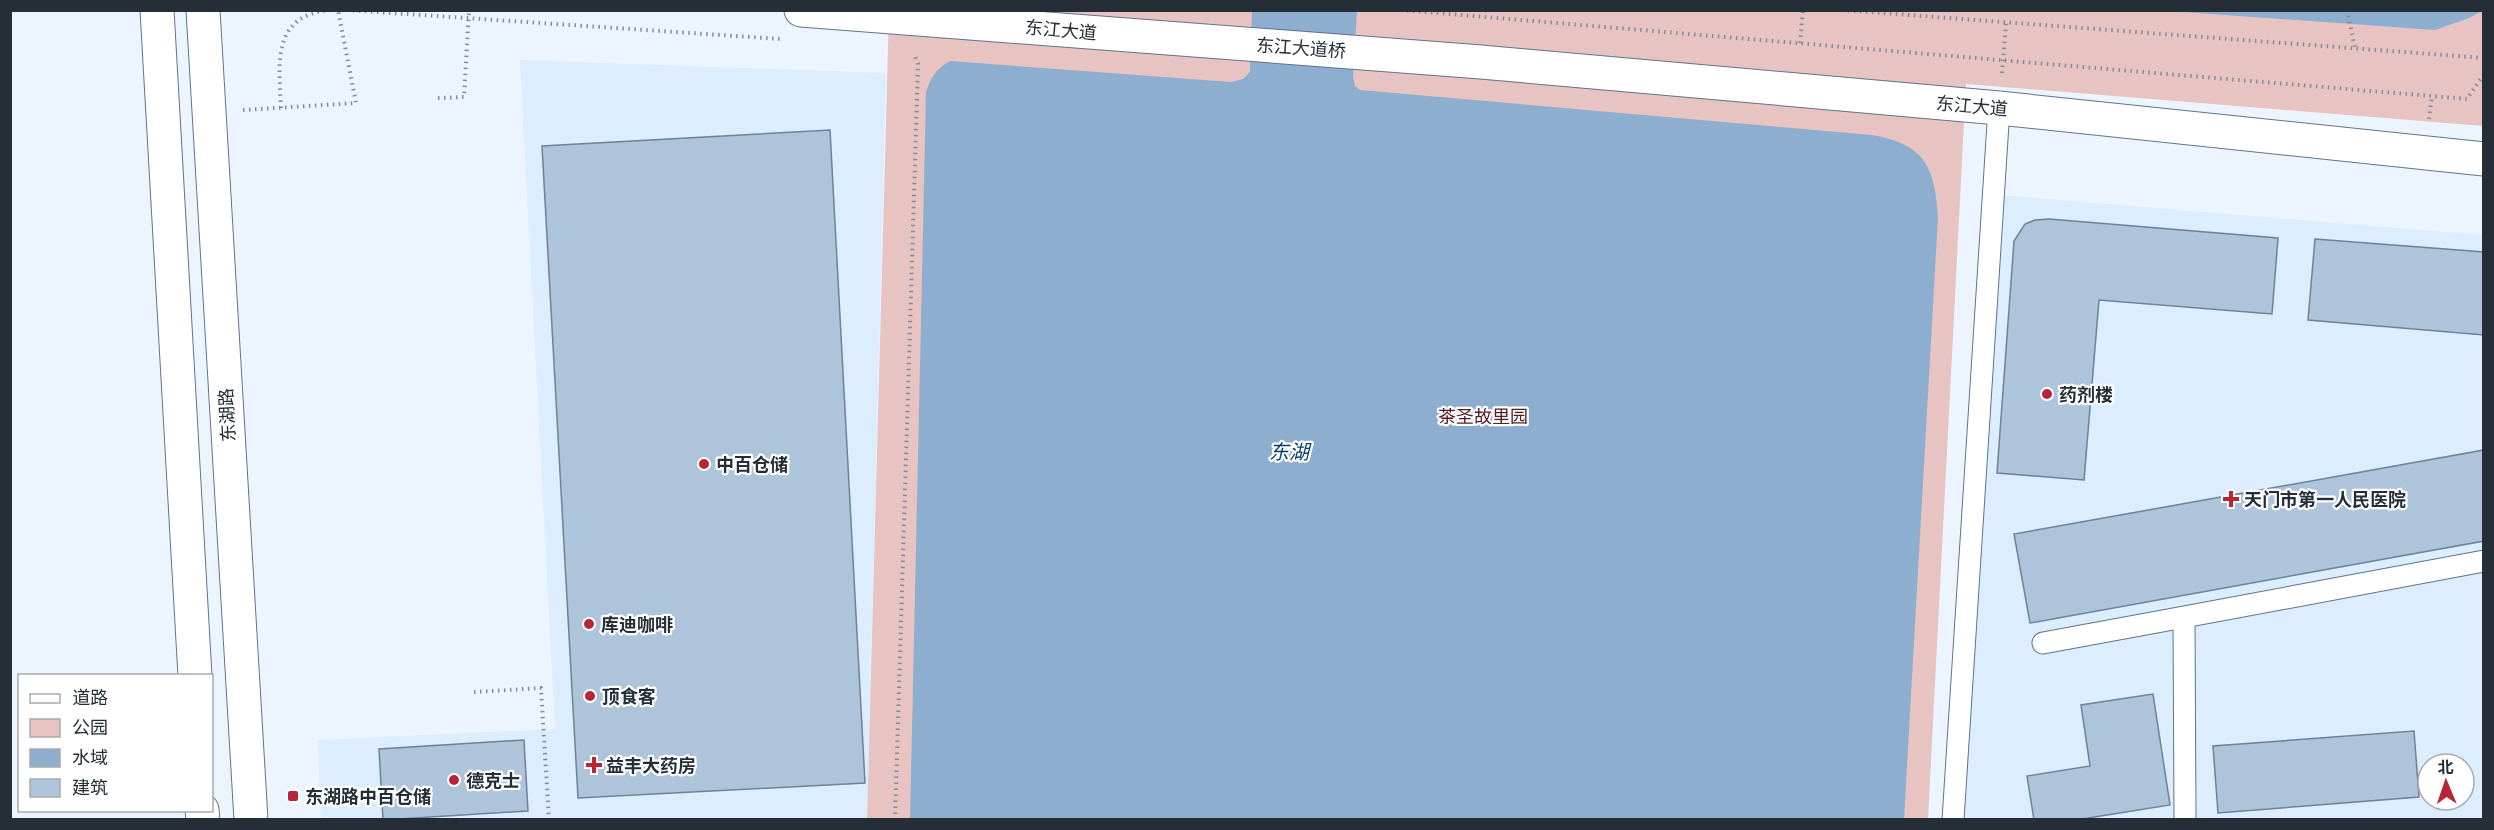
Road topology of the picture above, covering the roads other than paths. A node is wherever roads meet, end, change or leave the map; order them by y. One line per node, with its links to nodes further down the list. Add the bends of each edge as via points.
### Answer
1 (157, 10): 11 (street)
2 (204, 10): 12 (street, 东湖路)
3 (801, 10): 4 (street, 东江大道)
4 (1142, 37): 5 (street, 东江大道桥)
5 (1460, 60): 6 (street, 东江大道)
6 (2000, 108): 7 (street, 东江大道); 13 (lane)
7 (2484, 159)
8 (2484, 561): 9 (lane)
9 (2184, 617): 10 (lane); 14 (lane)
10 (2043, 643)
11 (195, 674)
12 (251, 819)
13 (1953, 819)
14 (2185, 819)

